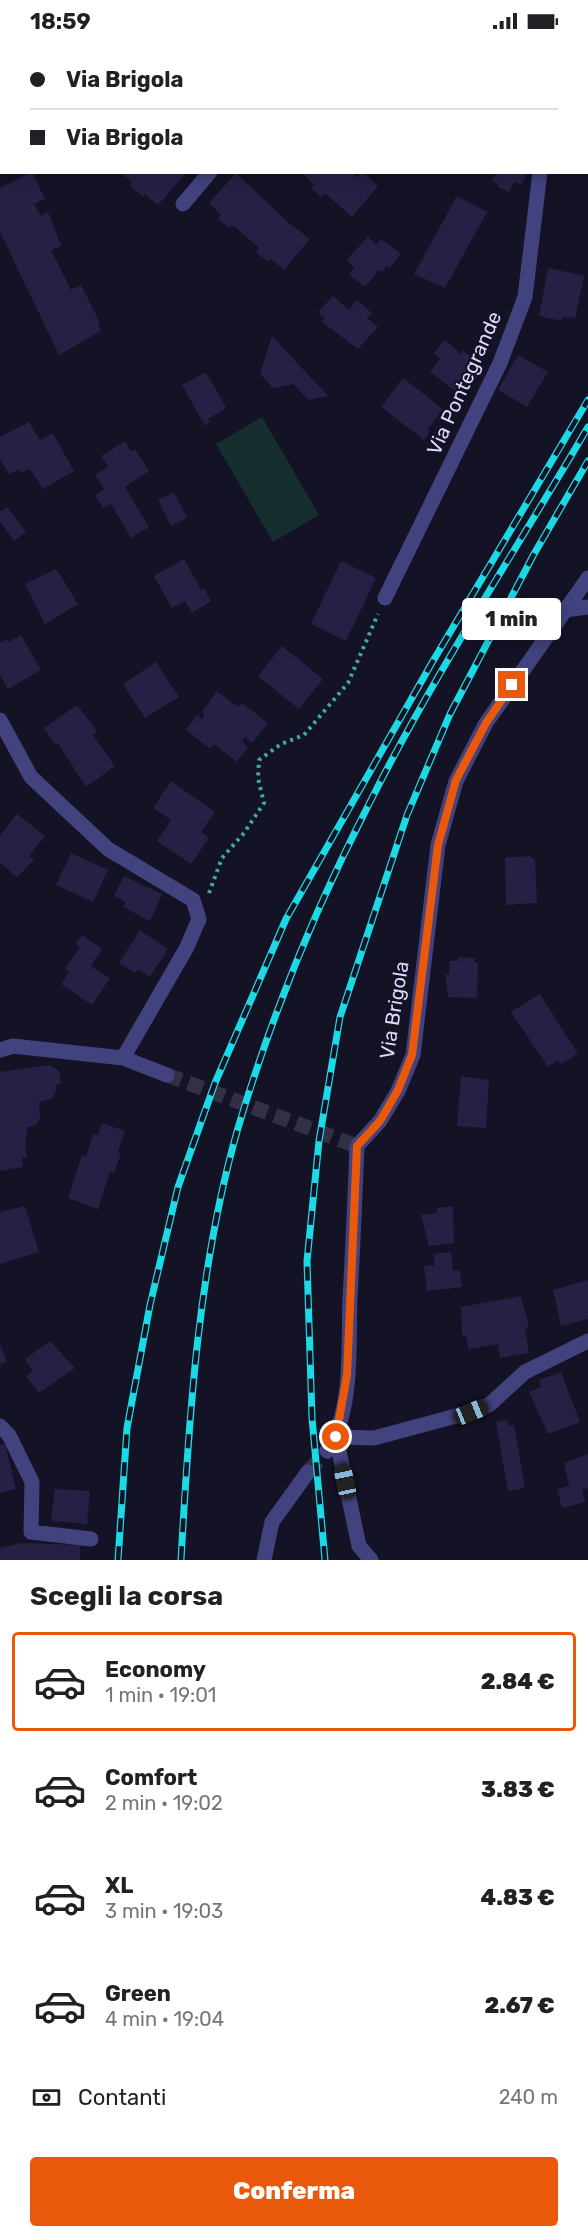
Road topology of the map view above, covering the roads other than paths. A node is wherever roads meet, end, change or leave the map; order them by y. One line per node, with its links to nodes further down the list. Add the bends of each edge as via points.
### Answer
1 (208, 174): 3 (street)
2 (540, 174): 5 (street, Via Pontegrande, via 525,297 501,363)
3 (183, 204)
4 (588, 578): 7 (street, Via Brigola)
5 (385, 598)
6 (588, 607): 7 (street)
7 (565, 610): 14 (street, Via Brigola, via 486,723 456,780 438,845 412,1055 380,1121 357,1146 347,1375)
8 (0, 720): 10 (street, via 31,777 108,849 193,900 199,919)
9 (0, 1050): 10 (street, via 13,1046)
10 (123, 1058): 11 (street)
11 (167, 1075)
12 (588, 1341): 14 (street, via 525,1372 489,1405 471,1412 374,1438)
13 (0, 1426): 17 (street, via 9,1435 32,1482 31,1532)
14 (336, 1437): 15 (street, Via Brigola); 19 (street, via 358,1546)
15 (327, 1451)
16 (308, 1472): 18 (street, via 272,1522)
17 (91, 1539)
18 (264, 1560)
19 (371, 1560)

